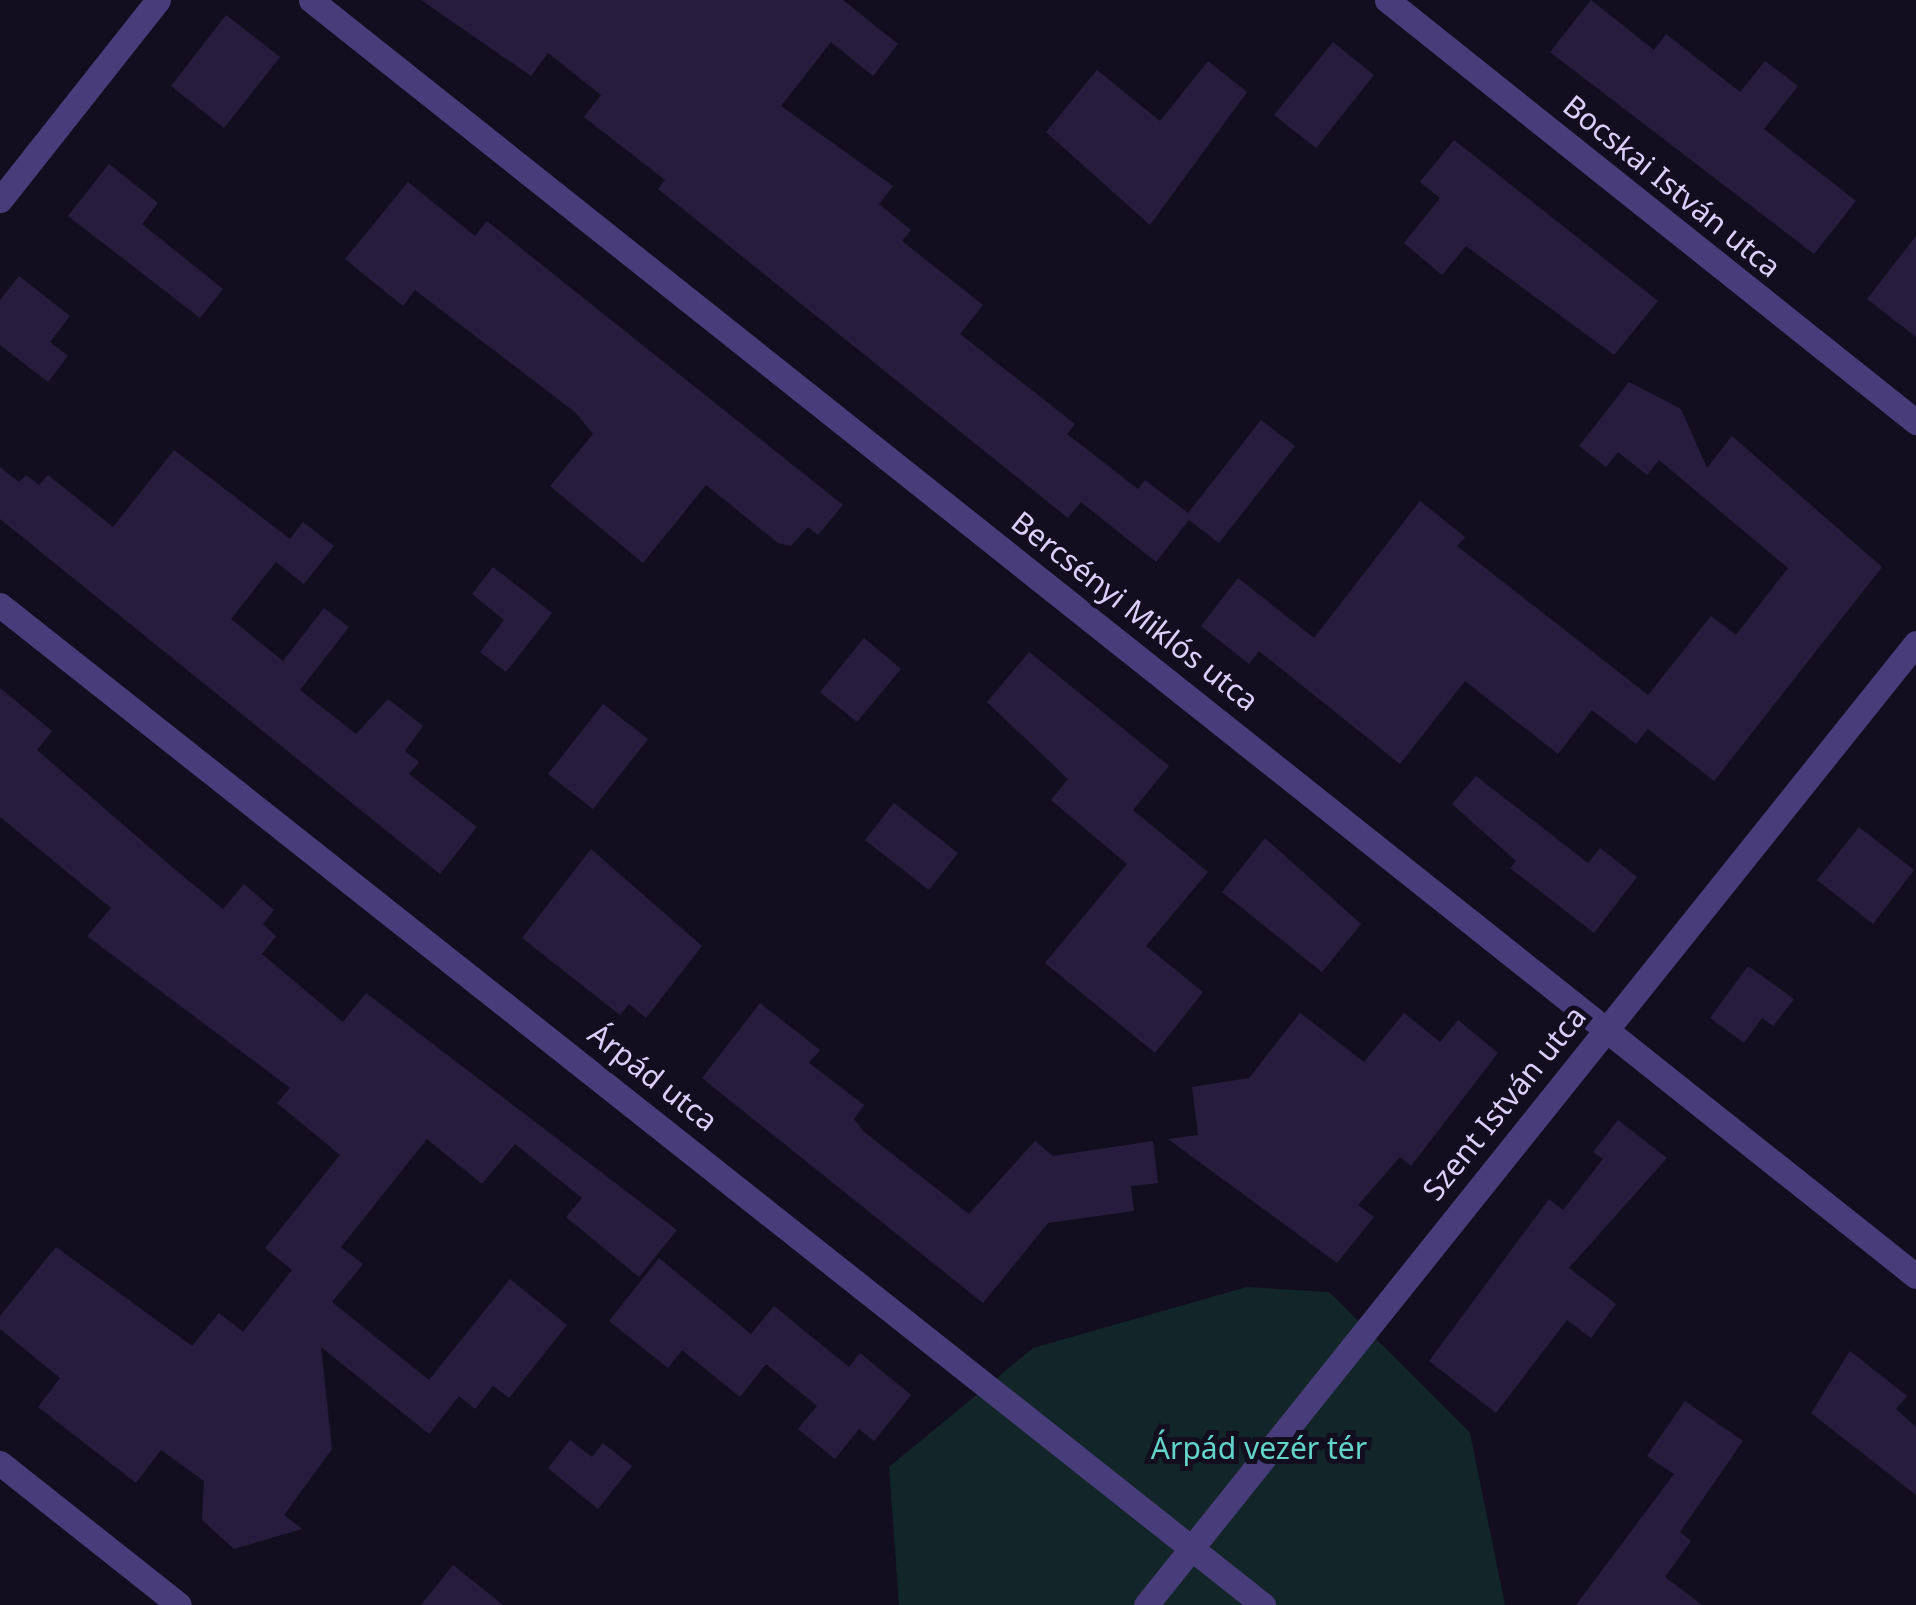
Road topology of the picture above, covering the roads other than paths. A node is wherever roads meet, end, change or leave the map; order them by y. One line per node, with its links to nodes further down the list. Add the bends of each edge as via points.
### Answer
1 (158, 0): 4 (street)
2 (311, 0): 8 (street, Bercsényi Miklós utca)
3 (1387, 0): 5 (street, Bocskai István utca)
4 (0, 200)
5 (1916, 422)
6 (0, 605): 11 (street, Árpád utca)
7 (1916, 643): 8 (street, Szent István utca)
8 (1607, 1026): 9 (street, Bercsényi Miklós utca); 11 (street, Szent István utca)
9 (1916, 1276)
10 (0, 1464): 12 (street)
11 (1192, 1547): 13 (street, Szent István utca); 14 (street, Árpád utca)
12 (179, 1605)
13 (1146, 1605)
14 (1263, 1605)

